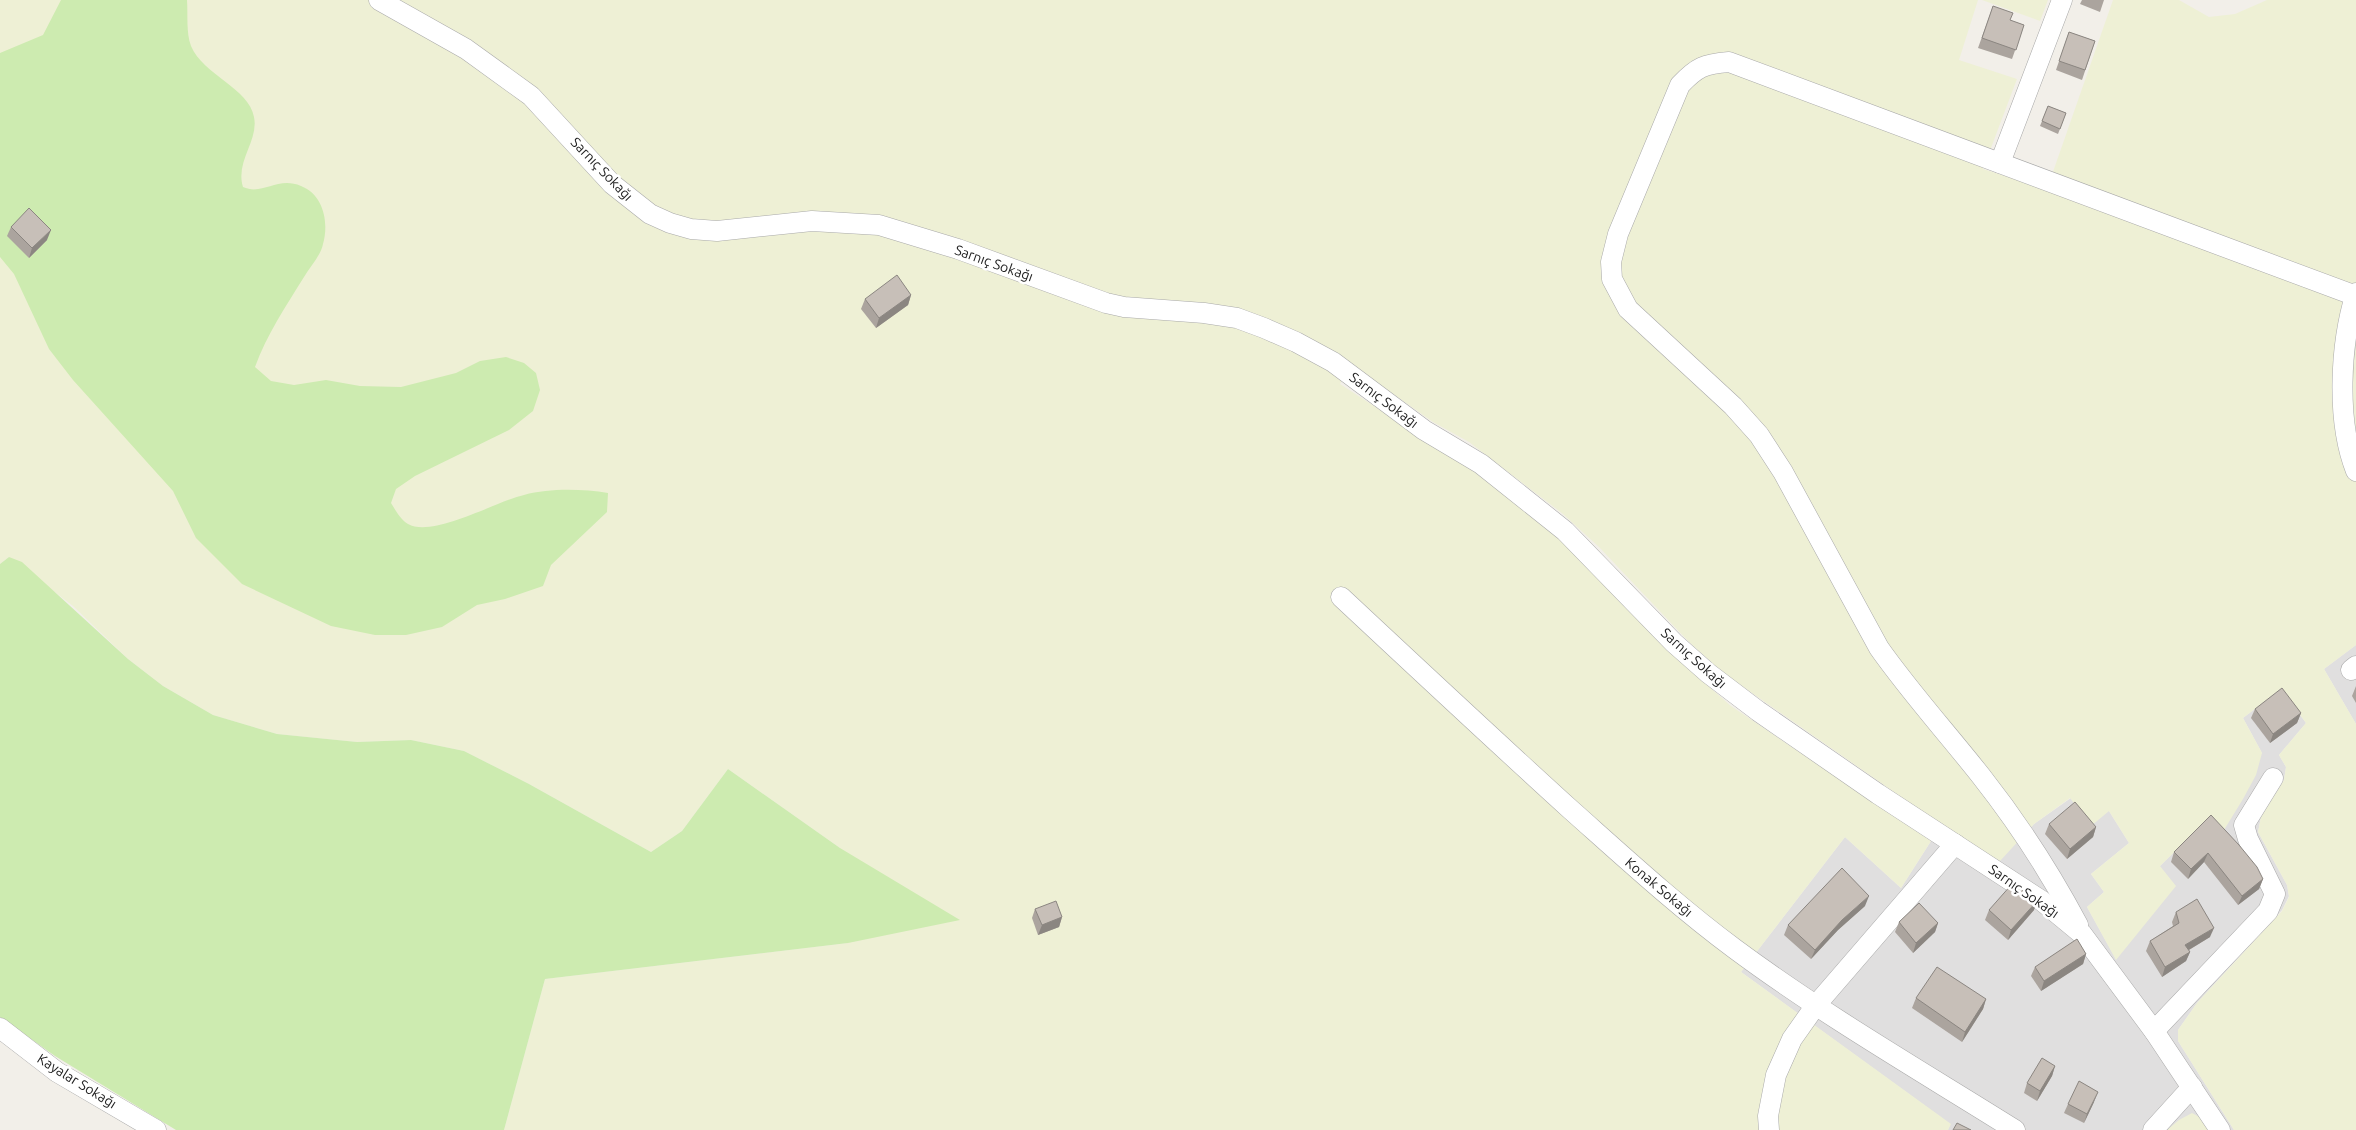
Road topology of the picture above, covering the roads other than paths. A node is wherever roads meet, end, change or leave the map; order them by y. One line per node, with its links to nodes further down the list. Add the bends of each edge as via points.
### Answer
1 (379, 0): 8 (street, Sarnıç Sokağı, via 466,49 531,96 612,184 650,214 670,223 717,231 812,221 879,225 958,249 1106,303 1237,318 1296,342 1333,362 1417,425 1481,464 1565,531 1674,643 1708,673 1862,783)
2 (2062, 0): 3 (street)
3 (2000, 163): 4 (street); 9 (street, via 1729,62 1708,63 1694,70 1680,84 1618,234 1611,262 1612,279 1628,309 1759,434 1879,648 2032,845)
4 (2356, 295): 5 (street, via 2344,365 2344,424)
5 (2356, 471)
6 (1341, 597): 10 (street, Konak Sokağı, via 1645,876 1735,949)
7 (2273, 778): 12 (street, via 2244,824 2248,840 2275,894 2268,911)
8 (1956, 844): 9 (street, Sarnıç Sokağı, via 2042,901); 10 (street)
9 (2082, 934): 12 (street, Sarnıç Sokağı)
10 (1816, 1004): 15 (street, via 1792,1039 1776,1075 1768,1116); 16 (street, Konak Sokağı)
11 (0, 1028): 14 (street, Kayalar Sokağı, via 57,1072)
12 (2154, 1030): 13 (street, Sarnıç Sokağı)
13 (2192, 1087): 17 (street); 18 (street, Sarnıç Sokağı)
14 (156, 1130)
15 (1769, 1130)
16 (2015, 1130)
17 (2152, 1130)
18 (2220, 1130)

